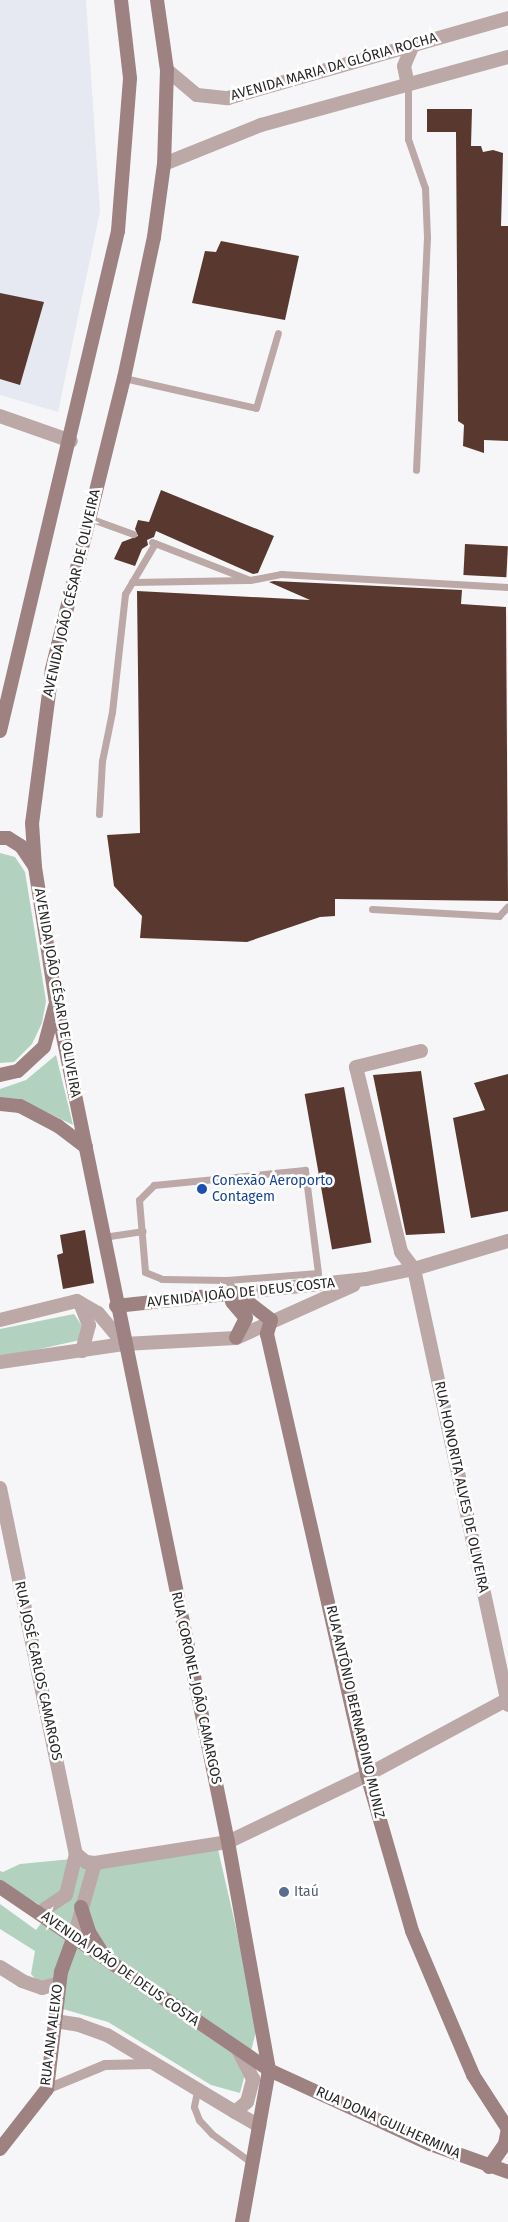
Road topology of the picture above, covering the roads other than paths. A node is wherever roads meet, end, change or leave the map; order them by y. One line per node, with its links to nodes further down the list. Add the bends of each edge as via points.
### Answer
1 (121, 0): 12 (main road, via 130,78 118,230)
2 (157, 0): 6 (main road, AVENIDA JOÃO CÉSAR DE OLIVEIRA)
3 (508, 18): 4 (street, AVENIDA MARIA DA GLÓRIA ROCHA)
4 (413, 45): 6 (street, AVENIDA MARIA DA GLÓRIA ROCHA, via 228,98 197,95); 7 (street, via 404,66)
5 (508, 58): 7 (street)
6 (167, 70): 8 (main road, AVENIDA JOÃO CÉSAR DE OLIVEIRA)
7 (408, 85): 8 (street, via 261,125); 13 (lane, via 408,139 425,188 427,237)
8 (164, 164): 10 (main road, AVENIDA JOÃO CÉSAR DE OLIVEIRA, via 154,237)
9 (278, 333): 10 (lane, via 256,408)
10 (124, 378): 14 (main road, AVENIDA JOÃO CÉSAR DE OLIVEIRA)
11 (0, 416): 12 (street)
12 (71, 441): 19 (main road)
13 (416, 470)
14 (89, 518): 15 (lane); 22 (main road, AVENIDA JOÃO CÉSAR DE OLIVEIRA, via 52,670 41,740 32,823)
15 (133, 534)
16 (250, 580): 17 (lane); 17 (lane, via 154,542); 18 (lane, via 282,574)
17 (132, 582): 20 (lane, via 125,594 112,712 102,761)
18 (508, 587)
19 (0, 731)
20 (99, 814)
21 (0, 838): 22 (main road, via 8,838 22,846)
22 (35, 867): 25 (main road, AVENIDA JOÃO CÉSAR DE OLIVEIRA)
23 (508, 906): 24 (lane, via 499,916)
24 (372, 909)
25 (56, 1002): 27 (main road, via 44,1047 18,1072); 29 (main road, AVENIDA JOÃO CÉSAR DE OLIVEIRA)
26 (421, 1051): 33 (street, via 356,1066 401,1252)
27 (0, 1075)
28 (0, 1104): 29 (main road, via 20,1106 58,1126)
29 (86, 1146): 31 (main road, AVENIDA JOÃO CÉSAR DE OLIVEIRA)
30 (144, 1231): 31 (lane); 35 (lane, via 145,1272 152,1277); 35 (lane, via 139,1200 154,1185 305,1170 318,1273)
31 (103, 1237): 39 (main road, AVENIDA JOÃO CÉSAR DE OLIVEIRA)
32 (508, 1241): 33 (street, AVENIDA JOÃO DE DEUS COSTA)
33 (414, 1269): 34 (street, AVENIDA JOÃO DE DEUS COSTA); 47 (street, RUA HONORITA ALVES DE OLIVEIRA)
34 (366, 1279): 36 (street, AVENIDA JOÃO DE DEUS COSTA); 41 (street, AVENIDA JOÃO DE DEUS COSTA)
35 (227, 1280): 36 (lane)
36 (236, 1293): 37 (main road, AVENIDA JOÃO DE DEUS COSTA); 41 (main road)
37 (211, 1295): 39 (main road, AVENIDA JOÃO DE DEUS COSTA); 42 (main road, via 242,1310 246,1318)
38 (80, 1303): 40 (street); 43 (street, via 98,1313); 44 (street, via 88,1326)
39 (116, 1306): 43 (main road, RUA CORONEL JOÃO CAMARGOS)
40 (0, 1320)
41 (271, 1320): 42 (street, AVENIDA JOÃO DE DEUS COSTA); 48 (main road, RUA ANTÔNIO BERNARDINO MUNIZ, via 267,1334)
42 (236, 1338): 43 (street, AVENIDA JOÃO DE DEUS COSTA)
43 (124, 1344): 44 (street, AVENIDA JOÃO DE DEUS COSTA); 49 (main road, RUA CORONEL JOÃO CAMARGOS)
44 (82, 1351): 45 (street, AVENIDA JOÃO DE DEUS COSTA)
45 (0, 1362)
46 (0, 1488): 50 (street, RUA JOSÉ CARLOS CAMARGOS)
47 (508, 1701): 48 (street)
48 (367, 1775): 49 (street); 67 (main road, RUA ANTÔNIO BERNARDINO MUNIZ, via 412,1931 473,2075)
49 (228, 1842): 51 (street); 62 (main road, RUA CORONEL JOÃO CAMARGOS)
50 (76, 1854): 51 (street); 54 (street, RUA JOSÉ CARLOS CAMARGOS, via 66,1895)
51 (95, 1863): 53 (street)
52 (0, 1887): 54 (main road, AVENIDA JOÃO DE DEUS COSTA)
53 (81, 1907): 55 (street); 56 (main road, via 89,1932)
54 (39, 1914): 55 (main road, AVENIDA JOÃO DE DEUS COSTA)
55 (74, 1937): 56 (main road, AVENIDA JOÃO DE DEUS COSTA); 58 (main road, RUA ANA ALEIXO)
56 (104, 1956): 60 (main road, AVENIDA JOÃO DE DEUS COSTA)
57 (0, 1967): 58 (street, via 22,1981 42,1988)
58 (59, 1983): 59 (main road, RUA ANA ALEIXO)
59 (55, 2021): 61 (street, via 107,2035); 63 (main road, RUA ANA ALEIXO)
60 (239, 2052): 62 (main road, AVENIDA JOÃO DE DEUS COSTA); 65 (street, AVENIDA JOÃO DE DEUS COSTA, via 253,2079 247,2102)
61 (156, 2065): 63 (street, via 143,2062 105,2065); 64 (street)
62 (269, 2070): 66 (main road); 70 (main road, RUA DONA GUILHERMINA)
63 (47, 2089): 68 (main road, RUA ANA ALEIXO)
64 (197, 2091): 65 (street); 69 (lane, via 194,2107 199,2120 212,2134)
65 (235, 2112): 66 (street)
66 (259, 2126): 69 (main road)
67 (508, 2129): 70 (main road, via 505,2144)
68 (0, 2149)
69 (252, 2163): 72 (main road)
70 (489, 2167): 71 (main road, RUA DONA GUILHERMINA)
71 (508, 2172)
72 (242, 2222)

